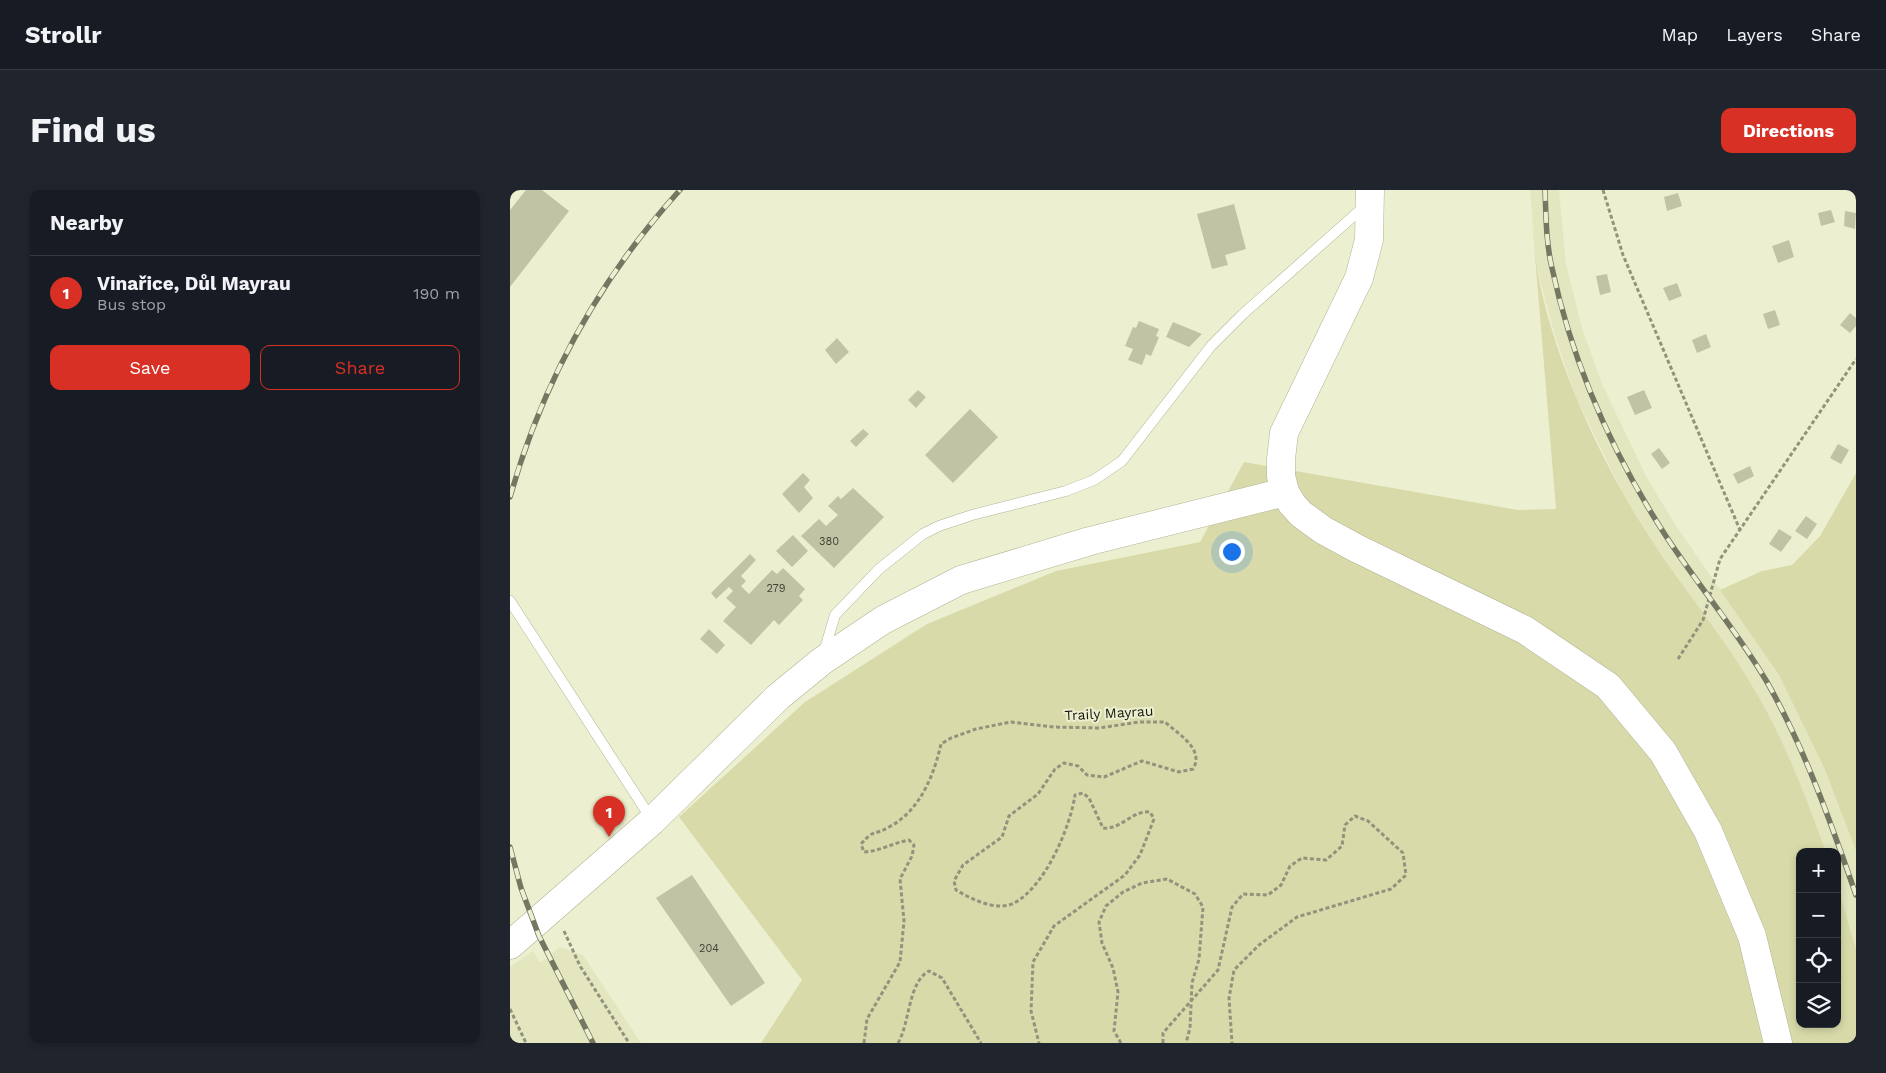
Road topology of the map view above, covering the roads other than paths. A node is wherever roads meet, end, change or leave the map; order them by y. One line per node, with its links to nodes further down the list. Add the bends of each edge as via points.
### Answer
1 (1370, 195): 2 (street, via 1369,240 1359,278 1284,433 1280,459); 4 (lane, via 1211,346 1122,461 1094,480 1066,491 972,515 939,526 915,539 879,569 834,615)
2 (1285, 492): 4 (street, via 1090,541 961,580 883,620); 7 (street, via 1302,514 1324,530 1525,630 1608,686 1663,752 1708,831 1752,936)
3 (510, 601): 5 (lane)
4 (822, 660): 5 (street, via 734,738)
5 (652, 821): 6 (street)
6 (510, 945)
7 (1778, 1043)

